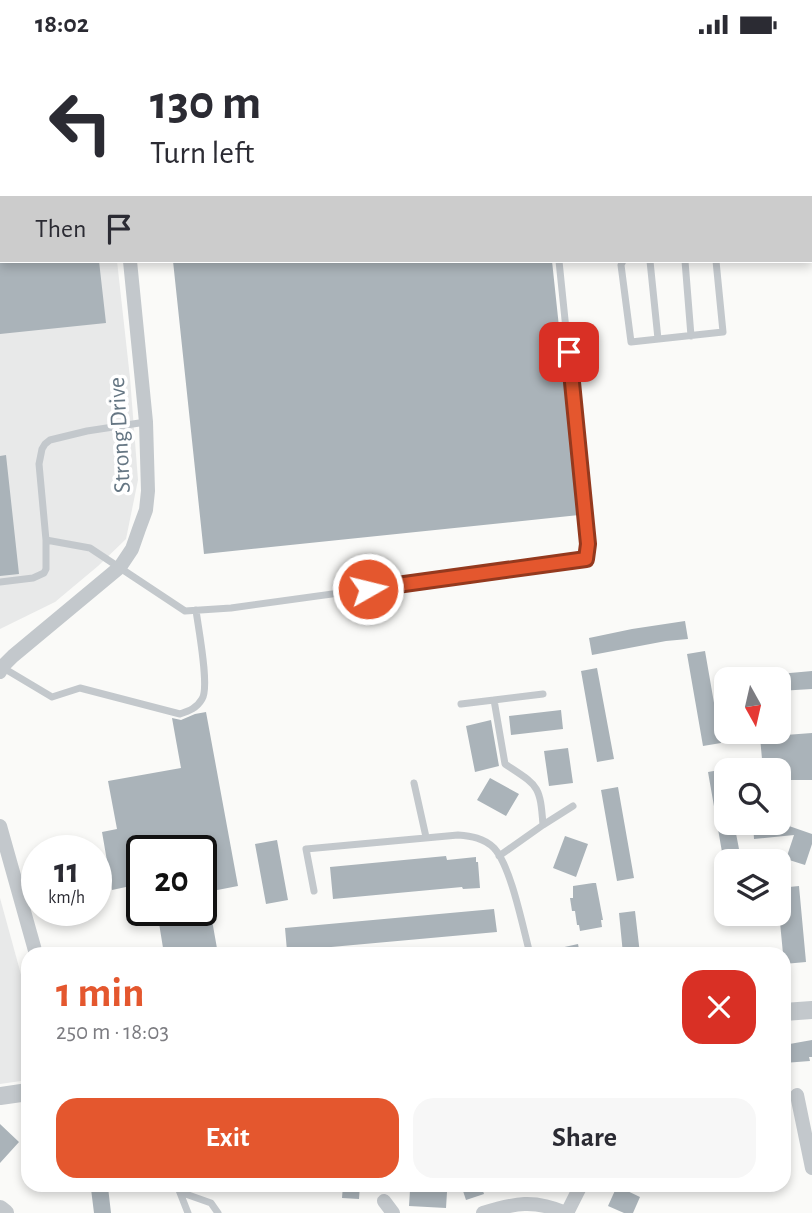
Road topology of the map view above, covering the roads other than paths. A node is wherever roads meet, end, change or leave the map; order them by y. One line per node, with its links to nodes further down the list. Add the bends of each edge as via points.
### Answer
1 (130, 263): 9 (street, Strong Drive)
2 (559, 263): 13 (lane, via 586,559)
3 (622, 263): 8 (lane, via 631,342)
4 (650, 263): 8 (lane)
5 (685, 263): 7 (lane)
6 (716, 263): 7 (lane, via 723,333)
7 (691, 336): 8 (lane)
8 (658, 339)
9 (146, 422): 10 (lane, via 87,431 45,444 39,464); 11 (street, Strong Drive, via 146,510)
10 (46, 540): 11 (lane, via 90,548); 12 (lane, via 44,573)
11 (120, 568): 13 (lane, via 185,611); 14 (street, Strong Drive)
12 (0, 582)
13 (196, 610): 14 (lane, via 204,697 194,709 180,714 80,688 52,697)
14 (1, 668)
15 (543, 694): 16 (lane)
16 (494, 700): 17 (lane); 20 (lane, via 505,764 535,784)
17 (461, 704)
18 (414, 783): 22 (lane)
19 (573, 806): 20 (lane)
20 (543, 825): 23 (lane)
21 (0, 826): 25 (street)
22 (426, 837): 23 (lane, via 469,836 487,843); 24 (lane, via 306,849)
23 (499, 856): 26 (lane)
24 (314, 891)
25 (34, 947)
26 (528, 947)
27 (812, 1010): 28 (street)
28 (791, 1012)
29 (21, 1092): 31 (street)
30 (797, 1095): 32 (street)
31 (0, 1096)
32 (812, 1168)
33 (180, 1192): 39 (lane)
34 (187, 1192): 40 (lane, via 211,1203)
35 (576, 1192): 43 (street)
36 (384, 1201): 41 (street)
37 (0, 1209): 38 (street)
38 (5, 1213)
39 (188, 1213)
40 (218, 1213)
41 (393, 1213)
42 (483, 1213): 43 (street, via 529,1204)
43 (566, 1213)

